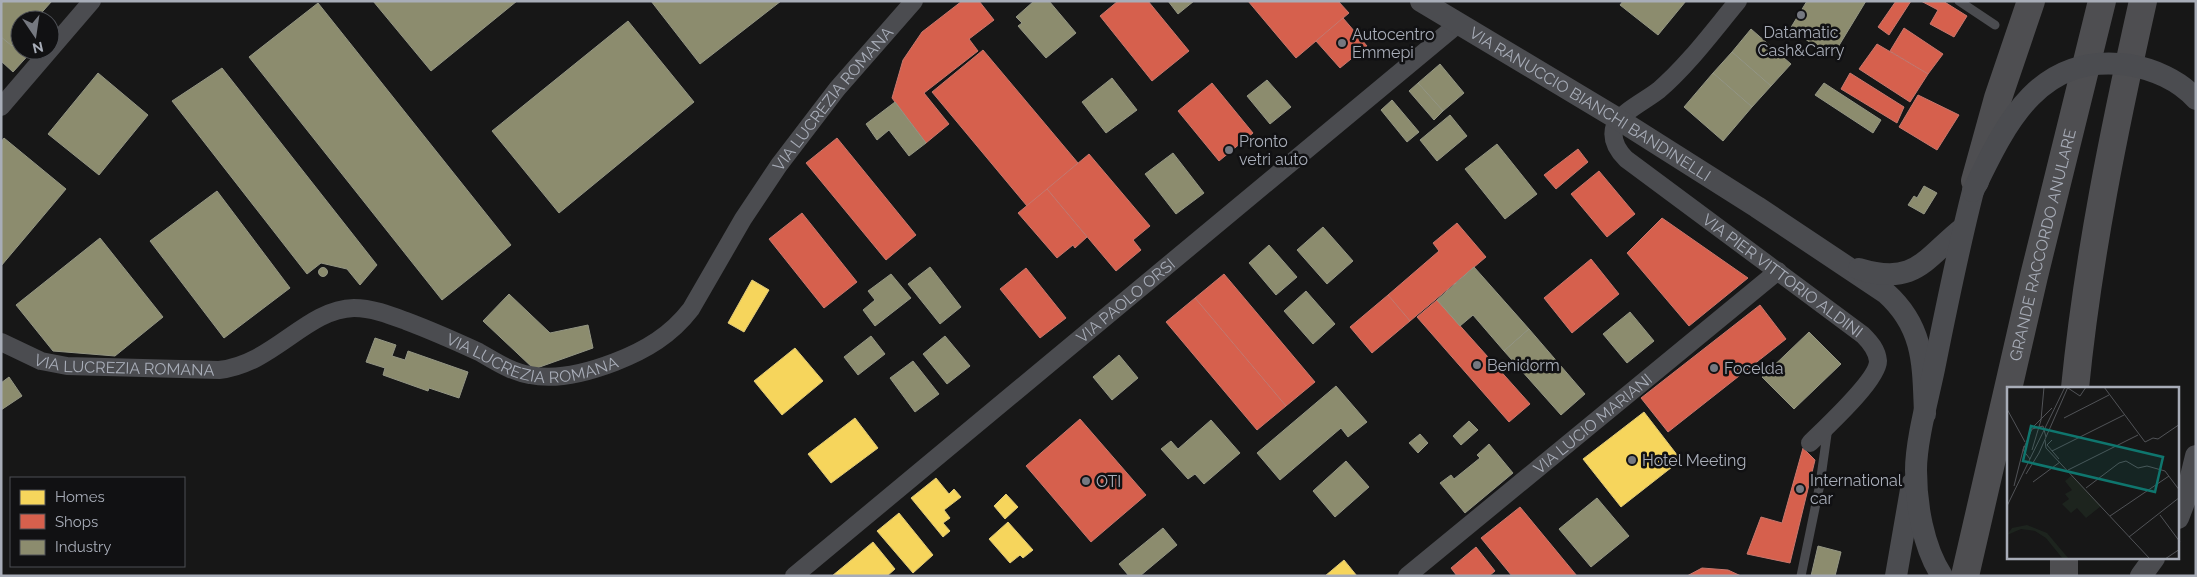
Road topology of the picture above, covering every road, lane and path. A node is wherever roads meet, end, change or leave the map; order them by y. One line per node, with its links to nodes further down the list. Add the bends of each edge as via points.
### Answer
1 (92, 1): 12 (street)
2 (914, 1): 18 (street, VIA LUCREZIA ROMANA, via 843,82 784,158 742,219 692,309 681,322 655,343 602,367 558,376 528,375 410,322 355,308 328,314 256,360 219,370 67,366 41,361)
3 (1421, 1): 9 (street, VIA RANUCCIO BIANCHI BANDINELLI)
4 (1738, 1): 13 (street, via 1671,78)
5 (1958, 1): 10 (lane)
6 (2031, 1): 14 (highway, bridge, via 1992,116)
7 (2102, 1): 19 (highway, GRANDE RACCORDO ANULARE)
8 (2143, 1): 20 (highway, via 2099,207)
9 (1458, 24): 13 (street, VIA RANUCCIO BIANCHI BANDINELLI); 32 (street, VIA PAOLO ORSI)
10 (1995, 25)
11 (2196, 99): 14 (street, bridge, via 2169,79 2136,66 2099,64 2070,71 2040,88 2020,106 1996,143)
12 (1, 107)
13 (1618, 119): 16 (street, VIA RANUCCIO BIANCHI BANDINELLI); 17 (street, VIA PIER VITTORIO ALDINI, via 1614,143 1626,160)
14 (1973, 191): 15 (street)
15 (1964, 228): 16 (street, via 1909,272 1881,275); 22 (street)
16 (1847, 266): 22 (street, VIA RANUCCIO BIANCHI BANDINELLI, via 1892,298 1913,329 1923,361)
17 (1778, 271): 23 (street, VIA PIER VITTORIO ALDINI, via 1863,335 1876,353 1877,367 1870,380); 33 (street, VIA LUCIO MARIANI)
18 (1, 342)
19 (2008, 387)
20 (2075, 387)
21 (2007, 390): 37 (highway, GRANDE RACCORDO ANULARE)
22 (1925, 414): 26 (street)
23 (1828, 424): 24 (street, VIA PIER VITTORIO ALDINI); 34 (lane, via 1820,484)
24 (1810, 443)
25 (2196, 456): 27 (street)
26 (1916, 468): 35 (street, via 1906,506); 36 (street, via 1930,552)
27 (2191, 488): 28 (street)
28 (2180, 513)
29 (2064, 560): 38 (highway)
30 (2153, 560): 39 (street)
31 (2163, 560): 40 (street)
32 (794, 576)
33 (1408, 576)
34 (1801, 576)
35 (1896, 576)
36 (1942, 576)
37 (1965, 576)
38 (2064, 576)
39 (2141, 576)
40 (2158, 576)

